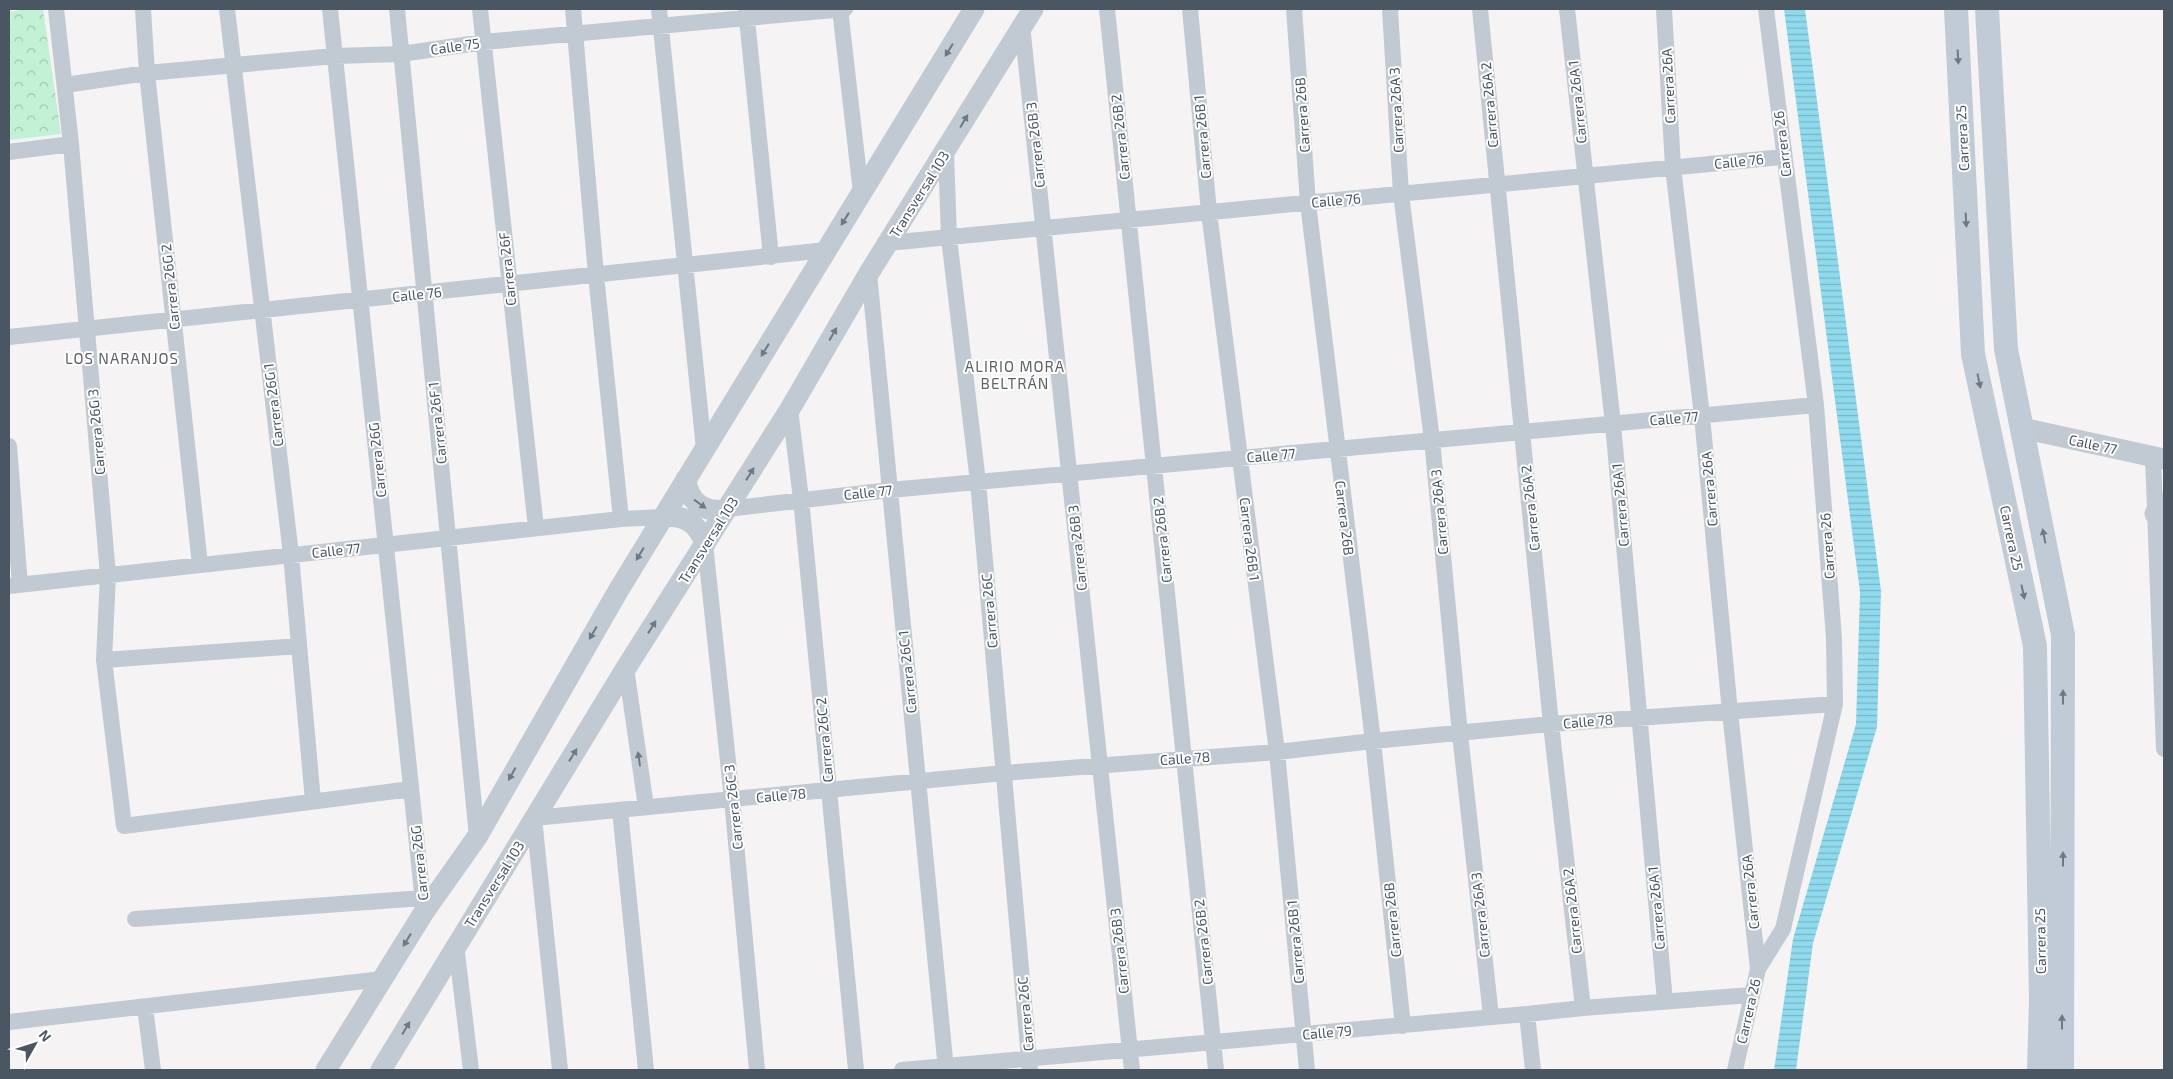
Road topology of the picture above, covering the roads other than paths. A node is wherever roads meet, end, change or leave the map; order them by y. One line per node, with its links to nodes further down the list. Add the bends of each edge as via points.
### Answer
1 (56, 9): 30 (street, Carrera 26G 3)
2 (143, 9): 29 (street, Carrera 26G 2)
3 (227, 9): 28 (street, Carrera 26G 1)
4 (330, 9): 27 (street, Carrera 26G)
5 (397, 9): 26 (street, Carrera 26F 1)
6 (480, 9): 25 (street, Carrera 26F)
7 (573, 9): 24 (street)
8 (840, 9): 9 (street, Calle 75); 21 (street, Calle 75); 38 (street)
9 (845, 9)
10 (974, 9): 38 (street, one-way to 38)
11 (1107, 9): 42 (street, Carrera 26B 2)
12 (1190, 9): 41 (street, Carrera 26B 1)
13 (1294, 9): 40 (street, Carrera 26B)
14 (1390, 9): 39 (street, Carrera 26A 3)
15 (1480, 9): 37 (street, Carrera 26A 2)
16 (1567, 9): 36 (street, Carrera 26A 1)
17 (1664, 9): 35 (street, Carrera 26A)
18 (1766, 9): 34 (street, Carrera 26)
19 (1956, 9): 144 (main road, Carrera 25, one-way to 144, via 1973,354 2035,646 2041,1000)
20 (1987, 9): 62 (main road, Carrera 25, via 2006,349)
21 (747, 14): 22 (street, Calle 75); 47 (street)
22 (660, 17): 24 (street, Calle 75); 48 (street)
23 (1027, 17): 33 (street, Transversal 103, one-way to 23); 43 (street, Carrera 26B 3)
24 (576, 35): 25 (street, Calle 75); 50 (street)
25 (484, 42): 26 (street, Calle 75); 51 (street, Carrera 26F)
26 (401, 54): 27 (street, Calle 75); 52 (street, Carrera 26F 1)
27 (336, 56): 28 (street, Calle 75); 53 (street, Carrera 26G)
28 (234, 66): 29 (street, Calle 75); 54 (street, Carrera 26G 1)
29 (147, 73): 30 (street, Calle 75); 55 (street, Carrera 26G 2)
30 (65, 85): 31 (street, Carrera 26G 3)
31 (71, 144): 32 (street); 56 (street, Carrera 26G 3)
32 (9, 152)
33 (946, 152): 44 (street, Carrera 26C); 45 (street, Transversal 103)
34 (1783, 157): 35 (street, Calle 76); 58 (street, Carrera 26)
35 (1673, 167): 36 (street, Calle 76); 60 (street, Carrera 26A)
36 (1586, 176): 37 (street, Calle 76); 61 (street, Carrera 26A 1)
37 (1497, 184): 39 (street, Calle 76); 63 (street, Carrera 26A 2)
38 (861, 192): 46 (street, one-way to 46)
39 (1400, 194): 40 (street, Calle 76); 64 (street, Carrera 26A 3)
40 (1308, 203): 41 (street, Calle 76); 67 (street, Carrera 26B)
41 (1209, 212): 42 (street, Calle 76); 68 (street, Carrera 26B 1)
42 (1129, 220): 43 (street, Calle 76); 70 (street, Carrera 26B 2)
43 (1043, 228): 44 (street, Calle 76); 71 (street, Carrera 26B 3)
44 (949, 238): 45 (street, Calle 76); 73 (street, Carrera 26C)
45 (888, 243): 49 (street, Transversal 103)
46 (826, 250): 47 (street, Calle 76); 66 (street, one-way to 66)
47 (771, 257): 48 (street, Calle 76)
48 (686, 266): 50 (street, Calle 76); 66 (street)
49 (869, 273): 59 (street, Transversal 103, one-way to 49); 74 (street, Carrera 26C 1)
50 (596, 275): 51 (street, Calle 76); 78 (street)
51 (508, 284): 52 (street, Calle 76); 80 (street, Carrera 26F)
52 (424, 293): 53 (street, Calle 76); 81 (street, Carrera 26F 1)
53 (361, 300): 54 (street, Calle 76); 83 (street, Carrera 26G)
54 (262, 310): 55 (street, Calle 76); 84 (street, Carrera 26G 1)
55 (174, 319): 56 (street, Calle 76); 85 (street, Carrera 26G 2)
56 (88, 328): 57 (street, Calle 76); 86 (street, Carrera 26G 3)
57 (9, 336)
58 (1816, 405): 60 (street, Calle 77); 92 (street, Carrera 26, via 1834,638)
59 (790, 409): 75 (street, Carrera 26C 2); 76 (street, Transversal 103, one-way to 59)
60 (1702, 416): 61 (street, Calle 77); 93 (street, Carrera 26A)
61 (1613, 424): 63 (street, Calle 77); 94 (street, Carrera 26A 1)
62 (2022, 428): 69 (street, Calle 77); 145 (main road, Carrera 25, one-way to 62, via 2063,635)
63 (1522, 432): 64 (street, Calle 77); 95 (street, Carrera 26A 2)
64 (1432, 440): 67 (street, Calle 77); 96 (street, Carrera 26A 3)
65 (9, 446): 87 (street)
66 (704, 449): 72 (street)
67 (1336, 449): 68 (street, Calle 77); 97 (street, Carrera 26B)
68 (1240, 458): 70 (street, Calle 77); 99 (street, Carrera 26B 1)
69 (2158, 458): 79 (street)
70 (1154, 466): 71 (street, Calle 77); 100 (street, Carrera 26B 2)
71 (1069, 474): 73 (street, Calle 77); 101 (street, Carrera 26B 3)
72 (686, 479): 76 (street, one-way to 76, via 695,502 710,510); 77 (street)
73 (978, 482): 74 (street, Calle 77); 102 (street, Carrera 26C)
74 (890, 490): 75 (street, Calle 77); 103 (street, Carrera 26C 1)
75 (801, 499): 76 (street, Calle 77); 105 (street, Carrera 26C 2)
76 (727, 509): 82 (street, Transversal 103)
77 (663, 517): 78 (street, Calle 77); 82 (street, via 674,516 694,524); 111 (street, one-way to 111, via 553,701)
78 (620, 519): 80 (street, Calle 77)
79 (2160, 520): 88 (street)
80 (536, 528): 81 (street, Calle 77)
81 (448, 538): 83 (street, Calle 77); 111 (street, Carrera 26F 1)
82 (705, 544): 91 (street, Transversal 103, one-way to 82); 106 (street, Carrera 26C 3)
83 (386, 545): 84 (street, Calle 77); 104 (street, Carrera 26G)
84 (291, 555): 85 (street, Calle 77); 89 (street, Carrera 26G 1)
85 (200, 565): 86 (street, Calle 77)
86 (108, 575): 87 (street, Calle 77); 90 (street, Carrera 26G 3)
87 (15, 585)
88 (2161, 608): 98 (street)
89 (299, 646): 90 (street); 107 (street, Carrera 26G 1)
90 (104, 660): 107 (street, Carrera 26G 3, via 124,826)
91 (626, 668): 108 (street, one-way to 91); 110 (street, Transversal 103, one-way to 91)
92 (1835, 704): 93 (street, Calle 78); 115 (street, Carrera 26, via 1783,929)
93 (1730, 712): 94 (street, Calle 78); 115 (street, Carrera 26A)
94 (1638, 717): 95 (street, Calle 78); 118 (street, Carrera 26A 1)
95 (1551, 724): 96 (street, Calle 78); 120 (street, Carrera 26A 2)
96 (1460, 734): 97 (street, Calle 78); 122 (street, Carrera 26A 3)
97 (1373, 741): 99 (street, Calle 78); 124 (street, Carrera 26B)
98 (2164, 748)
99 (1277, 752): 100 (street, Calle 78); 125 (street, Carrera 26B 1)
100 (1184, 758): 101 (street, Calle 78); 126 (street, Carrera 26B 2)
101 (1100, 766): 102 (street, Calle 78); 127 (street, Carrera 26B 3)
102 (1004, 773): 103 (street, Calle 78); 128 (street, Carrera 26C)
103 (918, 782): 105 (street, Calle 78); 129 (street, Carrera 26C 1)
104 (411, 789): 107 (street); 112 (street, Carrera 26G)
105 (829, 791): 106 (street, Calle 78); 137 (street, Carrera 26C 2)
106 (732, 799): 108 (street, Calle 78); 136 (street, Carrera 26C 3)
107 (313, 801)
108 (646, 807): 109 (street, Calle 78)
109 (620, 810): 110 (street, Calle 78); 135 (street)
110 (534, 818): 114 (street, Transversal 103); 134 (street)
111 (477, 837): 112 (street)
112 (423, 905): 113 (street); 116 (street, one-way to 116)
113 (135, 919)
114 (456, 945): 132 (street, Transversal 103, one-way to 114); 133 (street)
115 (1758, 969): 117 (street, Carrera 26)
116 (382, 979): 119 (street); 131 (street)
117 (1751, 994): 118 (street, Calle 79); 143 (street, Carrera 26)
118 (1665, 1001): 120 (street, Calle 79)
119 (145, 1006): 123 (street); 130 (street)
120 (1582, 1008): 121 (street, Calle 79)
121 (1527, 1014): 122 (street, Calle 79); 142 (street)
122 (1491, 1016): 124 (street, Calle 79)
123 (9, 1022)
124 (1403, 1026): 125 (street, Calle 79)
125 (1304, 1034): 126 (street, Calle 79); 141 (street, Carrera 26B 1)
126 (1213, 1043): 127 (street, Calle 79); 140 (street, Carrera 26B 2)
127 (1130, 1050): 128 (street, Calle 79); 139 (street, Carrera 26B 3)
128 (1030, 1064): 129 (street, Calle 79)
129 (946, 1068): 138 (street, Calle 79)
130 (154, 1070)
131 (326, 1070)
132 (381, 1070)
133 (472, 1070)
134 (560, 1070)
135 (646, 1070)
136 (757, 1070)
137 (856, 1070)
138 (902, 1070)
139 (1132, 1070)
140 (1216, 1070)
141 (1307, 1070)
142 (1533, 1070)
143 (1735, 1070)
144 (2039, 1070)
145 (2062, 1070)

